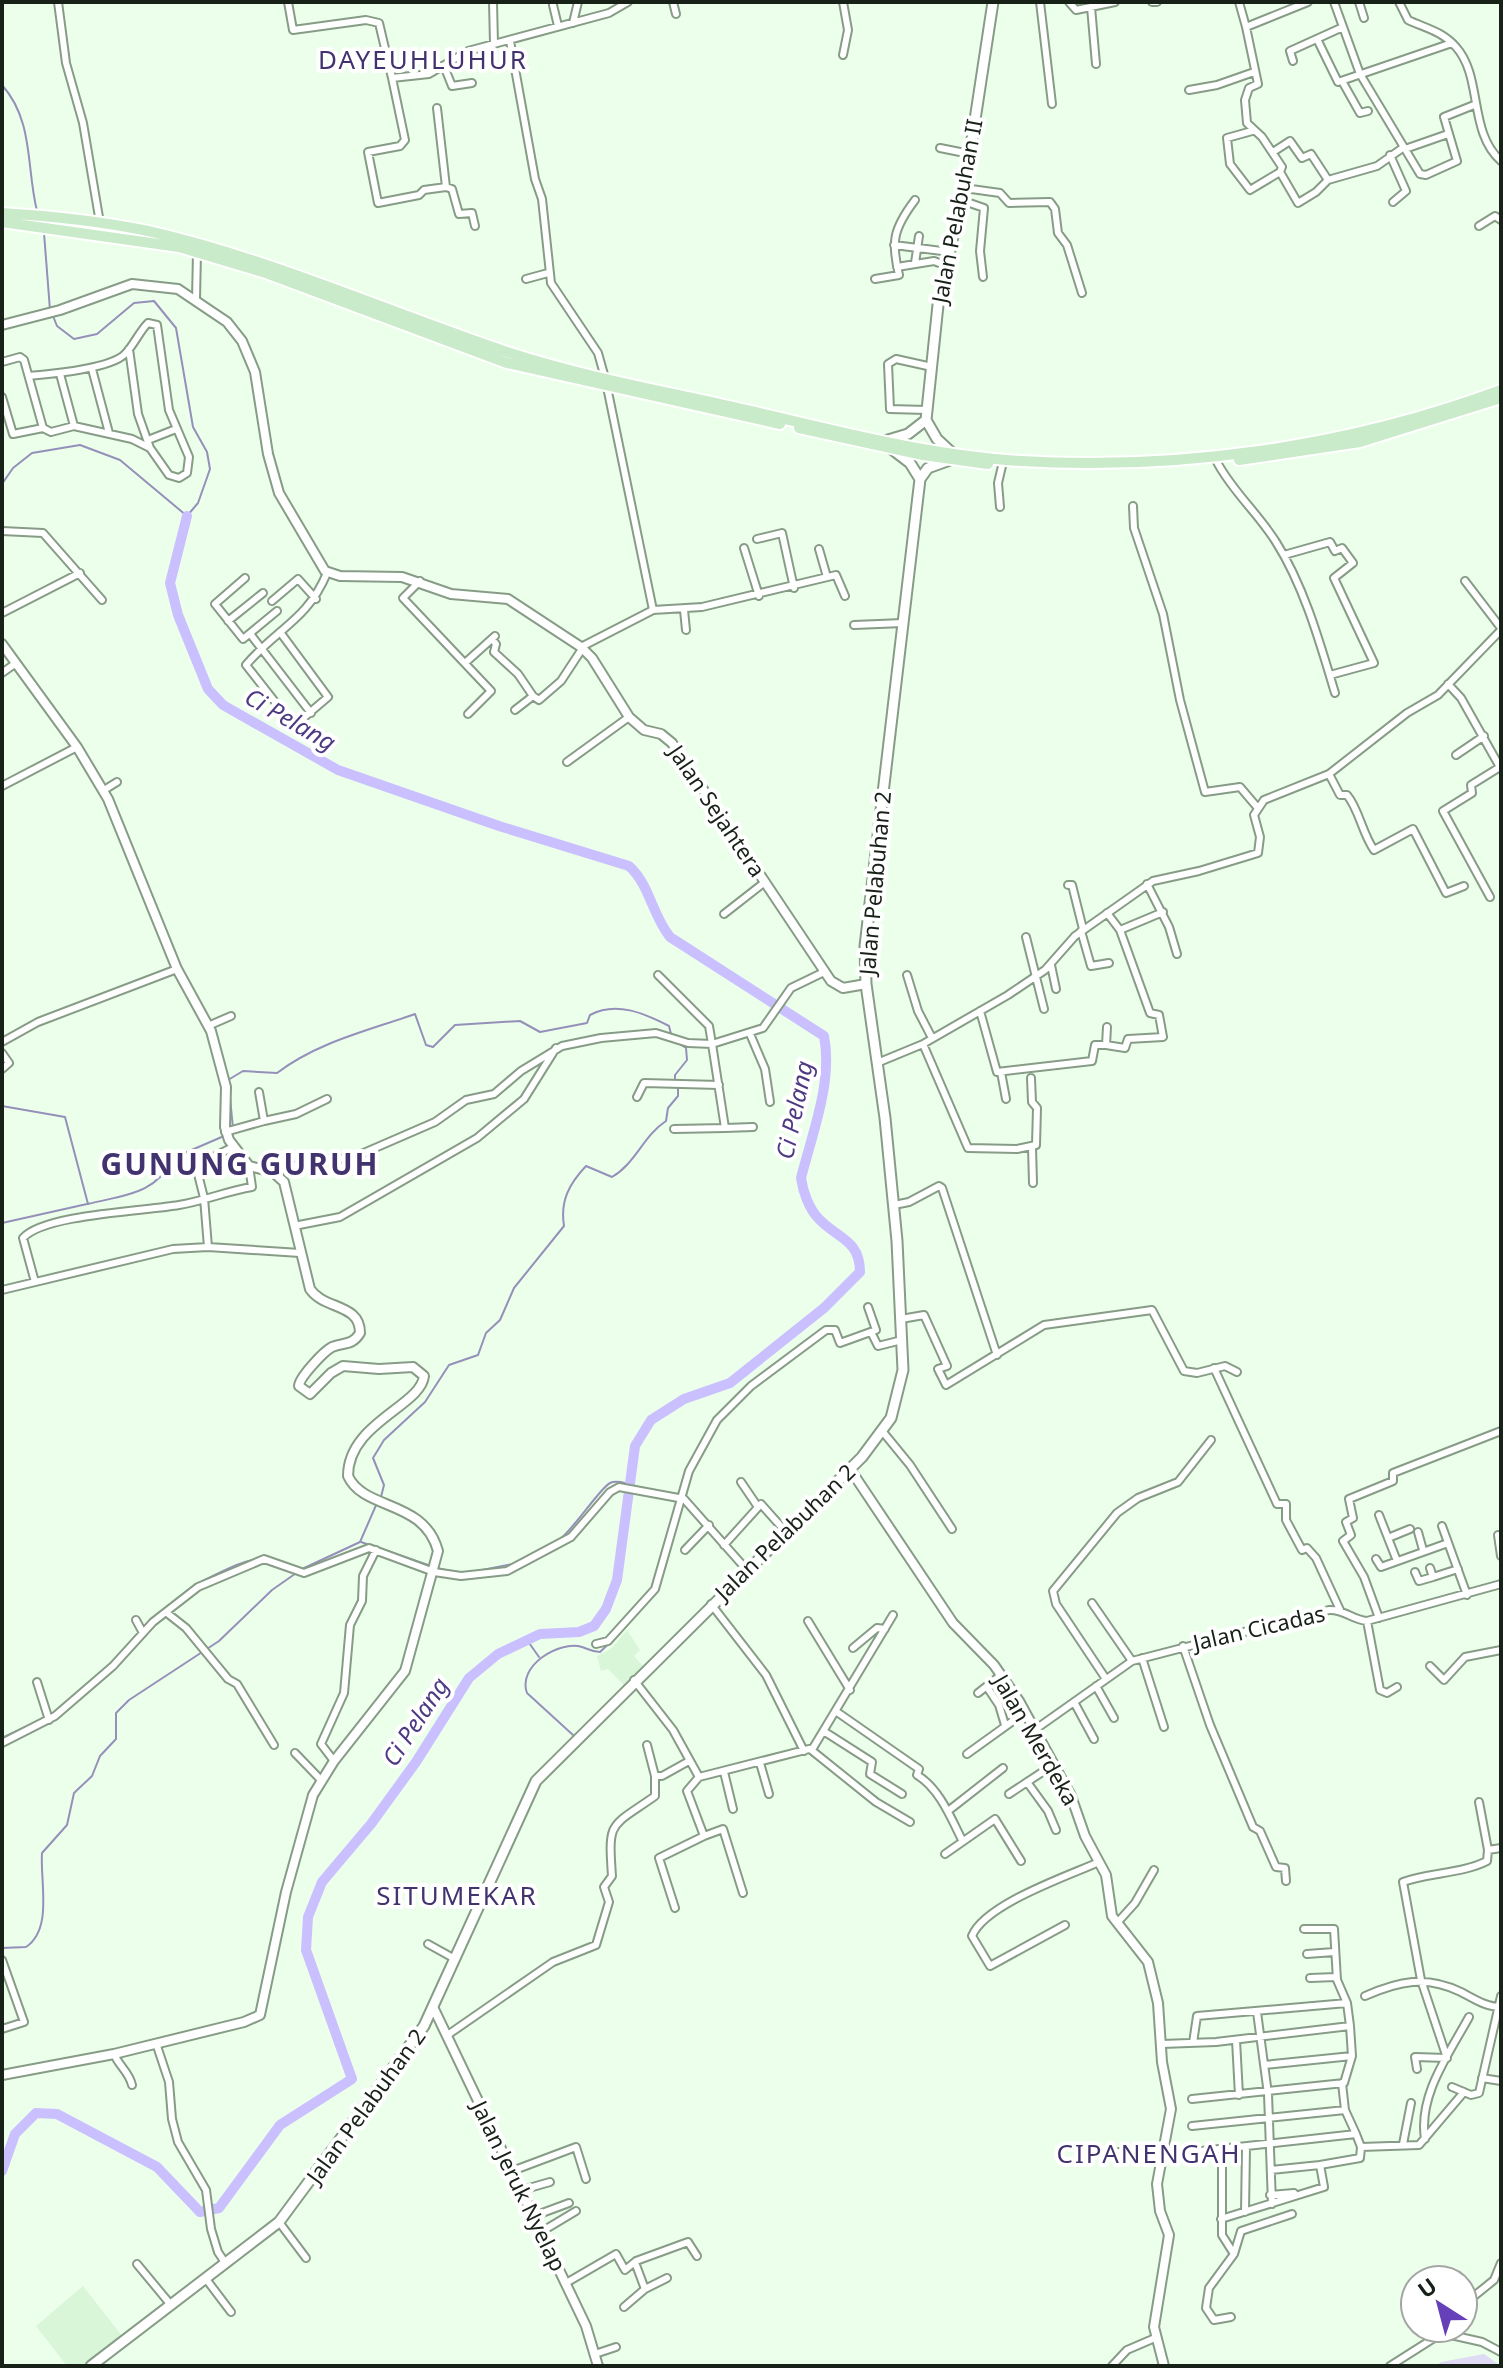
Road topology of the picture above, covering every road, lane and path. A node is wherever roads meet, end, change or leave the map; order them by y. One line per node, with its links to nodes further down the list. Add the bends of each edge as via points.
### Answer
1 (58, 2): 62 (street)
2 (288, 2): 35 (street, via 293,30 366,20 379,23)
3 (493, 2): 28 (street)
4 (578, 2): 21 (street)
5 (628, 2): 21 (street)
6 (673, 2): 19 (street)
7 (843, 2): 29 (street, via 848,30)
8 (993, 2): 48 (main road, Jalan Pelabuhan II)
9 (1040, 2): 39 (street)
10 (1069, 2): 18 (street, via 1076,10)
11 (1115, 2): 18 (street)
12 (1308, 2): 23 (street)
13 (1334, 2): 24 (street)
14 (1359, 2): 20 (street)
15 (1399, 2): 27 (street, via 1408,20)
16 (1241, 3): 23 (street)
17 (553, 5): 22 (street)
18 (1091, 7): 31 (street)
19 (676, 14)
20 (1364, 18)
21 (573, 23): 22 (street)
22 (558, 26): 26 (street)
23 (1246, 27): 33 (street)
24 (1343, 27): 25 (street); 34 (street)
25 (1317, 39): 30 (street, via 1290,51); 36 (street, via 1334,80)
26 (510, 41): 28 (street); 75 (street, via 542,199)
27 (1452, 43): 34 (street); 40 (street, via 1464,60)
28 (494, 44): 32 (street, via 458,55)
29 (843, 55)
30 (1293, 61)
31 (1096, 64)
32 (444, 66): 35 (street, via 423,75); 37 (street, via 452,86)
33 (1254, 72): 38 (street); 43 (street, via 1258,84 1249,88 1245,100)
34 (1360, 74): 36 (street); 46 (street)
35 (392, 78): 53 (street, via 405,140 400,146 368,152 378,203)
36 (1342, 81): 42 (street, via 1359,112)
37 (472, 83)
38 (1189, 90)
39 (1052, 104)
40 (1474, 105): 44 (street, via 1445,116); 50 (street, via 1491,151)
41 (437, 108): 53 (street)
42 (1368, 111)
43 (1252, 131): 47 (street); 51 (street, via 1227,138 1231,167 1250,190)
44 (1448, 134): 46 (street); 46 (street, via 1457,161 1426,175)
45 (940, 148): 48 (street)
46 (1404, 148): 49 (street)
47 (1273, 152): 51 (street); 52 (street, via 1290,141 1302,158 1311,154)
48 (970, 154): 54 (main road, Jalan Pelabuhan II)
49 (1390, 155): 52 (street, via 1377,166); 57 (street, via 1406,191)
50 (1501, 161)
51 (1280, 172): 52 (street, via 1297,203)
52 (1328, 180)
53 (446, 187): 64 (street, via 452,189 459,214 472,213)
54 (964, 188): 56 (main road, Jalan Pelabuhan II); 79 (street, via 1000,193 1009,203 1050,202)
55 (915, 200): 66 (street, via 901,219)
56 (961, 200): 70 (main road, Jalan Pelabuhan II); 76 (street, via 984,208)
57 (1393, 202)
58 (2, 213): 59 (main road)
59 (22, 220): 61 (main road); 63 (main road)
60 (1501, 220): 65 (street, via 1495,216)
61 (2, 222)
62 (100, 223): 63 (main road); 71 (main road)
63 (65, 224): 69 (main road)
64 (475, 226)
65 (1479, 226)
66 (894, 245): 67 (street); 74 (street)
67 (917, 248): 68 (street); 68 (street, via 919,236); 72 (street)
68 (931, 248): 70 (street)
69 (197, 252): 71 (main road); 80 (street)
70 (950, 252): 73 (main road, Jalan Pelabuhan II)
71 (234, 258): 88 (main road)
72 (915, 263): 73 (street); 74 (street)
73 (947, 266): 84 (main road, Jalan Pelabuhan II)
74 (897, 267): 78 (street, via 898,276)
75 (548, 273): 77 (street); 88 (street, via 598,353)
76 (983, 277)
77 (526, 279)
78 (875, 279)
79 (1082, 293)
80 (196, 300): 81 (street, via 178,289 132,284); 113 (street, via 227,322 250,357 279,493)
81 (2, 325)
82 (129, 349): 85 (street); 95 (street, via 148,323 160,328); 97 (street, via 138,414)
83 (2, 362): 87 (street, via 22,358)
84 (932, 367): 92 (main road, Jalan Pelabuhan II); 92 (street, via 896,359 888,364 890,409)
85 (92, 369): 86 (street); 96 (street)
86 (60, 374): 87 (street); 93 (street)
87 (29, 376): 94 (street)
88 (606, 382): 98 (main road); 125 (street)
89 (1501, 390): 101 (main road, via 1357,433)
90 (2, 397): 94 (street, via 13,434)
91 (1501, 398): 101 (main road, via 1360,442)
92 (926, 415): 98 (main road, via 908,434); 100 (main road)
93 (74, 426): 94 (street, via 51,432); 96 (street)
94 (43, 428)
95 (176, 429): 97 (street); 99 (street, via 189,457 185,475 169,475)
96 (109, 433): 99 (street)
97 (148, 440): 99 (street)
98 (888, 444): 100 (main road); 104 (main road)
99 (150, 448)
100 (953, 457): 102 (main road); 103 (main road); 104 (main road, via 928,468)
101 (1212, 460): 102 (main road); 111 (street, via 1261,518)
102 (1160, 463): 103 (main road)
103 (1002, 466): 106 (street)
104 (920, 479): 130 (main road, Jalan Pelabuhan 2)
105 (1133, 506): 159 (street, via 1134,528 1163,614 1205,792 1240,787)
106 (1000, 507)
107 (2, 531): 112 (street, via 43,533)
108 (757, 539): 118 (street, via 782,533)
109 (744, 548): 120 (street)
110 (819, 549): 114 (street)
111 (1284, 555): 142 (street); 142 (street, via 1330,542 1353,562 1334,578 1374,663)
112 (80, 573): 123 (street); 128 (street)
113 (327, 573): 116 (street, Jalan Sejahtera); 122 (street)
114 (827, 577): 118 (street); 121 (street, via 836,575)
115 (245, 578): 129 (street, via 215,604)
116 (420, 581): 138 (street, Jalan Sejahtera, via 451,594 508,599); 140 (street, via 403,598)
117 (1465, 581): 132 (street)
118 (794, 588): 120 (street)
119 (263, 593): 129 (street)
120 (759, 596): 126 (street)
121 (845, 596)
122 (316, 599): 124 (street, via 298,579); 134 (street)
123 (102, 600)
124 (272, 601)
125 (653, 610): 126 (street); 138 (street)
126 (684, 610): 133 (street)
127 (277, 611): 135 (street)
128 (2, 613)
129 (228, 621): 135 (street, via 243,639)
130 (903, 623): 131 (street); 179 (main road, Jalan Pelabuhan 2, via 865,946)
131 (854, 625)
132 (1501, 629): 143 (street)
133 (686, 630)
134 (280, 632): 137 (street); 147 (street, via 328,697)
135 (251, 635): 137 (street)
136 (2, 644): 139 (street)
137 (263, 648): 147 (street); 147 (street, via 247,668 292,727)
138 (582, 648): 145 (street, via 553,690 539,700); 149 (street, Jalan Sejahtera)
139 (16, 663): 141 (street); 151 (street)
140 (465, 663): 145 (street, via 494,638 494,652); 148 (street, via 491,691)
141 (2, 673)
142 (1330, 675): 144 (street)
143 (1448, 684): 150 (street); 155 (street)
144 (1335, 693)
145 (533, 696): 146 (street)
146 (515, 710)
147 (311, 713)
148 (468, 714)
149 (629, 717): 153 (street); 160 (street, Jalan Sejahtera, via 672,743)
150 (1484, 736): 152 (street); 154 (street)
151 (77, 747): 157 (street); 158 (street)
152 (1456, 755)
153 (567, 762)
154 (1500, 768): 164 (street, via 1443,811)
155 (1329, 774): 159 (street, via 1269,796); 163 (street, via 1340,795 1354,803 1361,830 1374,850 1413,829 1446,893)
156 (117, 782): 158 (street)
157 (2, 786)
158 (104, 790): 174 (street)
159 (1257, 807): 161 (street, via 1258,853)
160 (765, 882): 167 (street); 175 (street, Jalan Sejahtera)
161 (1147, 884): 165 (street); 166 (street)
162 (1068, 885): 168 (street)
163 (1464, 886)
164 (1490, 897)
165 (1163, 912): 169 (street); 171 (street)
166 (1107, 913): 168 (street); 169 (street)
167 (724, 914)
168 (1082, 930): 172 (street, via 1092,967); 173 (street)
169 (1120, 930): 191 (street, via 1150,1013 1159,1015 1163,1037 1127,1039 1125,1048)
170 (1026, 937): 178 (street)
171 (1177, 954)
172 (1109, 963)
173 (1051, 965): 178 (street); 180 (street)
174 (177, 969): 184 (street); 188 (street, via 38,1022)
175 (824, 972): 179 (street, via 838,987); 186 (street, via 801,981 763,1028)
176 (658, 975): 189 (street, via 709,1026)
177 (907, 975): 187 (street)
178 (1036, 976): 181 (street); 182 (street)
179 (866, 984): 194 (main road, Jalan Pelabuhan 2)
180 (1056, 989)
181 (1044, 1009)
182 (980, 1011): 187 (street); 196 (street)
183 (231, 1016): 184 (street)
184 (208, 1026): 208 (street, via 226,1087)
185 (1107, 1027): 191 (street)
186 (750, 1034): 189 (street); 203 (street, via 765,1069)
187 (932, 1038): 190 (street)
188 (2, 1042)
189 (712, 1044): 192 (street, via 696,1045 656,1033); 198 (street)
190 (923, 1044): 194 (street); 210 (street, via 966,1147)
191 (1106, 1045): 196 (street, via 1095,1045 1092,1061)
192 (556, 1048): 212 (street, via 494,1094 466,1100 435,1122 352,1158 315,1160); 216 (street, via 524,1099 477,1138 340,1217)
193 (2, 1053): 195 (street, via 9,1063)
194 (877, 1063): 215 (main road, Jalan Pelabuhan 2)
195 (2, 1069)
196 (1001, 1072): 202 (street)
197 (1031, 1078): 210 (street, via 1037,1108)
198 (719, 1085): 200 (street, via 644,1083); 206 (street)
199 (259, 1092): 204 (street)
200 (637, 1097)
201 (327, 1099): 204 (street)
202 (1006, 1099)
203 (770, 1102)
204 (264, 1121): 208 (street)
205 (753, 1127): 206 (street)
206 (725, 1128): 207 (street)
207 (674, 1129)
208 (225, 1132): 209 (street)
209 (233, 1147): 211 (street); 214 (street, via 196,1165)
210 (1032, 1147): 213 (street)
211 (249, 1166): 212 (street); 214 (street, via 253,1186)
212 (273, 1172): 216 (street, via 286,1186)
213 (1033, 1183)
214 (204, 1198): 217 (street); 219 (street, via 96,1214 32,1231 23,1238)
215 (894, 1205): 222 (main road, Jalan Pelabuhan 2); 225 (street, via 942,1188)
216 (294, 1226): 218 (street)
217 (208, 1247): 218 (street); 219 (street, via 141,1255)
218 (300, 1253): 254 (street, via 314,1295 351,1312 360,1328 355,1341 327,1350 300,1377 303,1391 310,1394 343,1366 413,1367 424,1376 419,1389 366,1434 347,1471 358,1492 388,1502 422,1525 437,1547)
219 (35, 1282): 220 (street)
220 (2, 1290)
221 (868, 1307): 223 (street, via 876,1330)
222 (901, 1319): 224 (main road, Jalan Pelabuhan 2); 225 (street, via 924,1315 947,1366 938,1369 946,1385)
223 (871, 1332): 224 (street, via 878,1346); 234 (street, via 840,1343 835,1330 826,1330 730,1405 704,1438)
224 (902, 1340): 228 (main road, Jalan Pelabuhan 2, via 901,1388)
225 (997, 1355): 226 (street, via 1044,1325 1152,1310 1184,1371)
226 (1214, 1368): 227 (street); 263 (street, via 1277,1504 1286,1504 1286,1522 1302,1550 1307,1548 1316,1558)
227 (1237, 1372)
228 (883, 1432): 232 (main road, Jalan Pelabuhan 2); 239 (street)
229 (1498, 1433): 231 (street); 266 (street, via 1393,1473 1393,1481 1349,1499 1353,1517 1346,1522 1351,1535 1343,1541)
230 (1211, 1440): 280 (street, via 1178,1482 1117,1513 1053,1591 1056,1604)
231 (1501, 1442)
232 (850, 1469): 241 (main road, Jalan Pelabuhan 2); 279 (street, Jalan Merdeka, via 953,1623)
233 (741, 1482): 235 (street)
234 (684, 1499): 237 (street); 254 (street, via 619,1487 571,1537 521,1567 461,1576); 272 (street, via 655,1589 608,1641)
235 (758, 1507): 241 (street, via 763,1504); 246 (street)
236 (1379, 1515): 244 (street)
237 (709, 1525): 246 (street); 248 (street)
238 (1442, 1526): 245 (street)
239 (952, 1529)
240 (1410, 1529): 244 (street)
241 (785, 1531): 255 (main road, Jalan Pelabuhan 2)
242 (1418, 1532): 249 (street)
243 (1498, 1535): 250 (street)
244 (1388, 1538): 252 (street)
245 (1448, 1543): 249 (street); 256 (street)
246 (724, 1545): 255 (street)
247 (376, 1550): 254 (street); 264 (street, via 362,1549 304,1573 283,1561 264,1559 235,1567 200,1583); 304 (street, via 350,1625 344,1693 321,1744)
248 (685, 1550)
249 (1423, 1550): 252 (street)
250 (1501, 1556)
251 (1376, 1559): 252 (street, via 1380,1567)
252 (1397, 1561)
253 (1430, 1568): 258 (street)
254 (435, 1569): 304 (street, via 405,1671)
255 (746, 1569): 262 (main road, Jalan Pelabuhan 2)
256 (1458, 1569): 258 (street); 260 (street)
257 (1415, 1572): 258 (street, via 1419,1581)
258 (1433, 1577)
259 (1501, 1584): 260 (street)
260 (1467, 1595): 266 (street)
261 (1092, 1603): 277 (street)
262 (711, 1604): 281 (main road, Jalan Pelabuhan 2); 301 (street, via 766,1675)
263 (1340, 1610): 269 (street, Jalan Cicadas); 273 (street, Jalan Cicadas)
264 (167, 1613): 271 (street); 299 (street, via 237,1684)
265 (893, 1615): 270 (street)
266 (1379, 1618): 269 (street)
267 (136, 1620): 271 (street)
268 (808, 1621): 286 (street)
269 (1367, 1621): 285 (street, via 1380,1690 1387,1693)
270 (885, 1629): 274 (street, via 877,1628); 286 (street)
271 (142, 1632): 291 (street)
272 (596, 1644)
273 (1183, 1646): 276 (street, Jalan Cicadas); 330 (street, via 1253,1827 1260,1831 1276,1867 1285,1868)
274 (853, 1648)
275 (1501, 1650): 278 (street, via 1465,1657 1444,1680)
276 (1142, 1658): 277 (street, Jalan Cicadas); 294 (street)
277 (1132, 1661): 280 (street, Jalan Cicadas)
278 (1430, 1666)
279 (1001, 1675): 284 (street); 290 (street, Jalan Merdeka)
280 (1106, 1679): 283 (street, Jalan Cicadas)
281 (634, 1680): 305 (street, via 673,1730); 339 (main road, Jalan Pelabuhan 2, via 536,1781)
282 (37, 1682): 291 (street)
283 (1096, 1686): 288 (street, Jalan Cicadas); 292 (street)
284 (987, 1687): 287 (street); 293 (street)
285 (1397, 1687)
286 (850, 1690): 289 (street)
287 (978, 1693)
288 (1074, 1702): 295 (street, Jalan Cicadas); 298 (street)
289 (837, 1712): 296 (street); 319 (street, via 919,1769 917,1775)
290 (1024, 1713): 293 (street); 295 (street, Jalan Merdeka)
291 (48, 1718): 297 (street)
292 (1114, 1718)
293 (1005, 1725): 303 (street)
294 (1164, 1727)
295 (1033, 1731): 307 (street, Jalan Merdeka)
296 (825, 1732): 301 (street); 315 (street, via 872,1762 870,1774)
297 (7, 1738)
298 (1094, 1739)
299 (274, 1745)
300 (647, 1745): 310 (street)
301 (807, 1750): 306 (street); 320 (street)
302 (295, 1753): 312 (street)
303 (967, 1754)
304 (334, 1761): 312 (street)
305 (689, 1761): 310 (street); 311 (street)
306 (760, 1763): 309 (street); 314 (street)
307 (1053, 1765): 313 (street); 328 (street, Jalan Merdeka)
308 (1003, 1768): 319 (street)
309 (724, 1772): 311 (street); 318 (street)
310 (655, 1776): 353 (street, via 655,1796 623,1816 611,1832 612,1876 604,1887 609,1906 596,1945 553,1962)
311 (699, 1777): 322 (street, via 687,1791)
312 (321, 1780): 356 (street, via 297,1845 262,2012 244,2022)
313 (1027, 1782): 316 (street); 321 (street)
314 (769, 1794)
315 (902, 1794)
316 (1009, 1794)
317 (1479, 1802): 325 (street)
318 (733, 1809)
319 (948, 1811): 323 (street)
320 (910, 1822)
321 (1056, 1830)
322 (704, 1836): 331 (street, via 723,1829); 332 (street, via 660,1857)
323 (962, 1840): 326 (street); 327 (street, via 995,1819)
324 (1501, 1848): 325 (street)
325 (1488, 1850): 343 (street, via 1484,1864 1403,1882)
326 (945, 1854)
327 (1021, 1861)
328 (1099, 1862): 333 (street, Jalan Merdeka); 334 (street, via 1019,1898 972,1936 990,1966)
329 (1154, 1870): 333 (street)
330 (1286, 1881)
331 (743, 1893)
332 (675, 1908)
333 (1117, 1923): 358 (street, Jalan Merdeka, via 1148,1962 1156,1985)
334 (1065, 1925)
335 (1304, 1929): 337 (street, via 1333,1927)
336 (428, 1944): 339 (street)
337 (1334, 1952): 338 (street); 341 (street)
338 (1307, 1954)
339 (455, 1959): 348 (main road, Jalan Pelabuhan 2)
340 (2, 1960): 352 (street, via 24,2022)
341 (1336, 1977): 342 (street); 346 (street)
342 (1310, 1978)
343 (1421, 1980): 344 (street); 347 (street); 361 (street)
344 (1365, 1996)
345 (1501, 1996): 347 (street)
346 (1347, 2003): 349 (street); 351 (street)
347 (1498, 2008): 365 (street)
348 (434, 2009): 353 (street, Jalan Jeruk Nyelap); 403 (main road, Jalan Pelabuhan 2, via 404,2058)
349 (1257, 2012): 354 (street); 357 (street, via 1195,2016)
350 (1469, 2017): 361 (street)
351 (1350, 2026): 354 (street); 360 (street)
352 (2, 2029)
353 (449, 2034): 390 (street, Jalan Jeruk Nyelap)
354 (1260, 2037): 355 (street); 362 (street)
355 (1236, 2040): 357 (street); 372 (street)
356 (156, 2043): 359 (street); 410 (street, via 169,2082 178,2142 205,2188 211,2229)
357 (1193, 2043): 358 (street)
358 (1162, 2044): 387 (street, Jalan Merdeka, via 1171,2109)
359 (114, 2054): 364 (street); 368 (street)
360 (1352, 2056): 362 (street); 367 (street)
361 (1447, 2058): 363 (street, via 1415,2057); 379 (street, via 1431,2089)
362 (1264, 2065): 371 (street)
363 (1417, 2069)
364 (2, 2075)
365 (1482, 2078): 366 (street); 370 (street, via 1478,2094)
366 (1501, 2081)
367 (1342, 2083): 371 (street); 375 (street)
368 (132, 2085)
369 (1452, 2087): 370 (street)
370 (1464, 2092): 379 (street)
371 (1268, 2093): 372 (street); 376 (street)
372 (1239, 2095): 373 (street)
373 (1192, 2099)
374 (1411, 2103): 380 (street)
375 (1345, 2110): 376 (street); 378 (street)
376 (1267, 2119): 377 (street); 381 (street)
377 (1192, 2126)
378 (1356, 2134): 381 (street); 383 (street)
379 (1425, 2139): 380 (street, via 1419,2145)
380 (1403, 2144): 383 (street)
381 (1271, 2145): 382 (street); 389 (street)
382 (1246, 2147): 384 (street); 399 (street)
383 (1361, 2147): 388 (street, via 1358,2160)
384 (1222, 2150): 385 (street); 402 (street)
385 (1201, 2151)
386 (1105, 2154): 387 (street)
387 (1159, 2159): 421 (street, Jalan Merdeka, via 1158,2200 1169,2235)
388 (1320, 2165): 389 (street); 394 (street, via 1324,2187)
389 (1271, 2170): 395 (street)
390 (512, 2171): 391 (street, via 576,2147); 393 (street, Jalan Jeruk Nyelap)
391 (586, 2179)
392 (550, 2182): 393 (street)
393 (522, 2190): 401 (street, Jalan Jeruk Nyelap)
394 (1303, 2193): 395 (street); 397 (street)
395 (1270, 2195): 397 (street)
396 (569, 2203): 401 (street)
397 (1272, 2204): 399 (street)
398 (576, 2211): 404 (street)
399 (1245, 2212): 402 (street)
400 (1292, 2214): 405 (street, via 1241,2231)
401 (534, 2216): 404 (street, Jalan Jeruk Nyelap)
402 (1221, 2219): 405 (street, via 1222,2235)
403 (279, 2222): 407 (street); 410 (main road, Jalan Pelabuhan 2)
404 (541, 2232): 414 (street, Jalan Jeruk Nyelap)
405 (1234, 2254): 420 (street, via 1209,2288 1206,2308 1214,2320)
406 (697, 2256): 411 (street, via 688,2242)
407 (306, 2258)
408 (1501, 2263): 416 (street, via 1494,2280)
409 (137, 2264): 417 (street)
410 (226, 2264): 413 (main road, Jalan Pelabuhan 2)
411 (636, 2265): 414 (street, via 624,2269 616,2254); 415 (street)
412 (667, 2278): 415 (street)
413 (206, 2279): 417 (main road, Jalan Pelabuhan 2); 419 (street)
414 (566, 2283): 426 (street, Jalan Jeruk Nyelap)
415 (645, 2289): 418 (street)
416 (1479, 2292)
417 (171, 2305): 427 (main road, Jalan Pelabuhan 2)
418 (624, 2307)
419 (231, 2312)
420 (1231, 2317)
421 (1155, 2338): 429 (street, via 1127,2350); 430 (street, Jalan Merdeka)
422 (1479, 2341): 425 (street)
423 (1422, 2344): 431 (street)
424 (616, 2347): 426 (street)
425 (1501, 2352)
426 (595, 2354): 428 (street, Jalan Jeruk Nyelap)
427 (91, 2366)
428 (598, 2366)
429 (1112, 2366)
430 (1164, 2366)
431 (1390, 2366)

